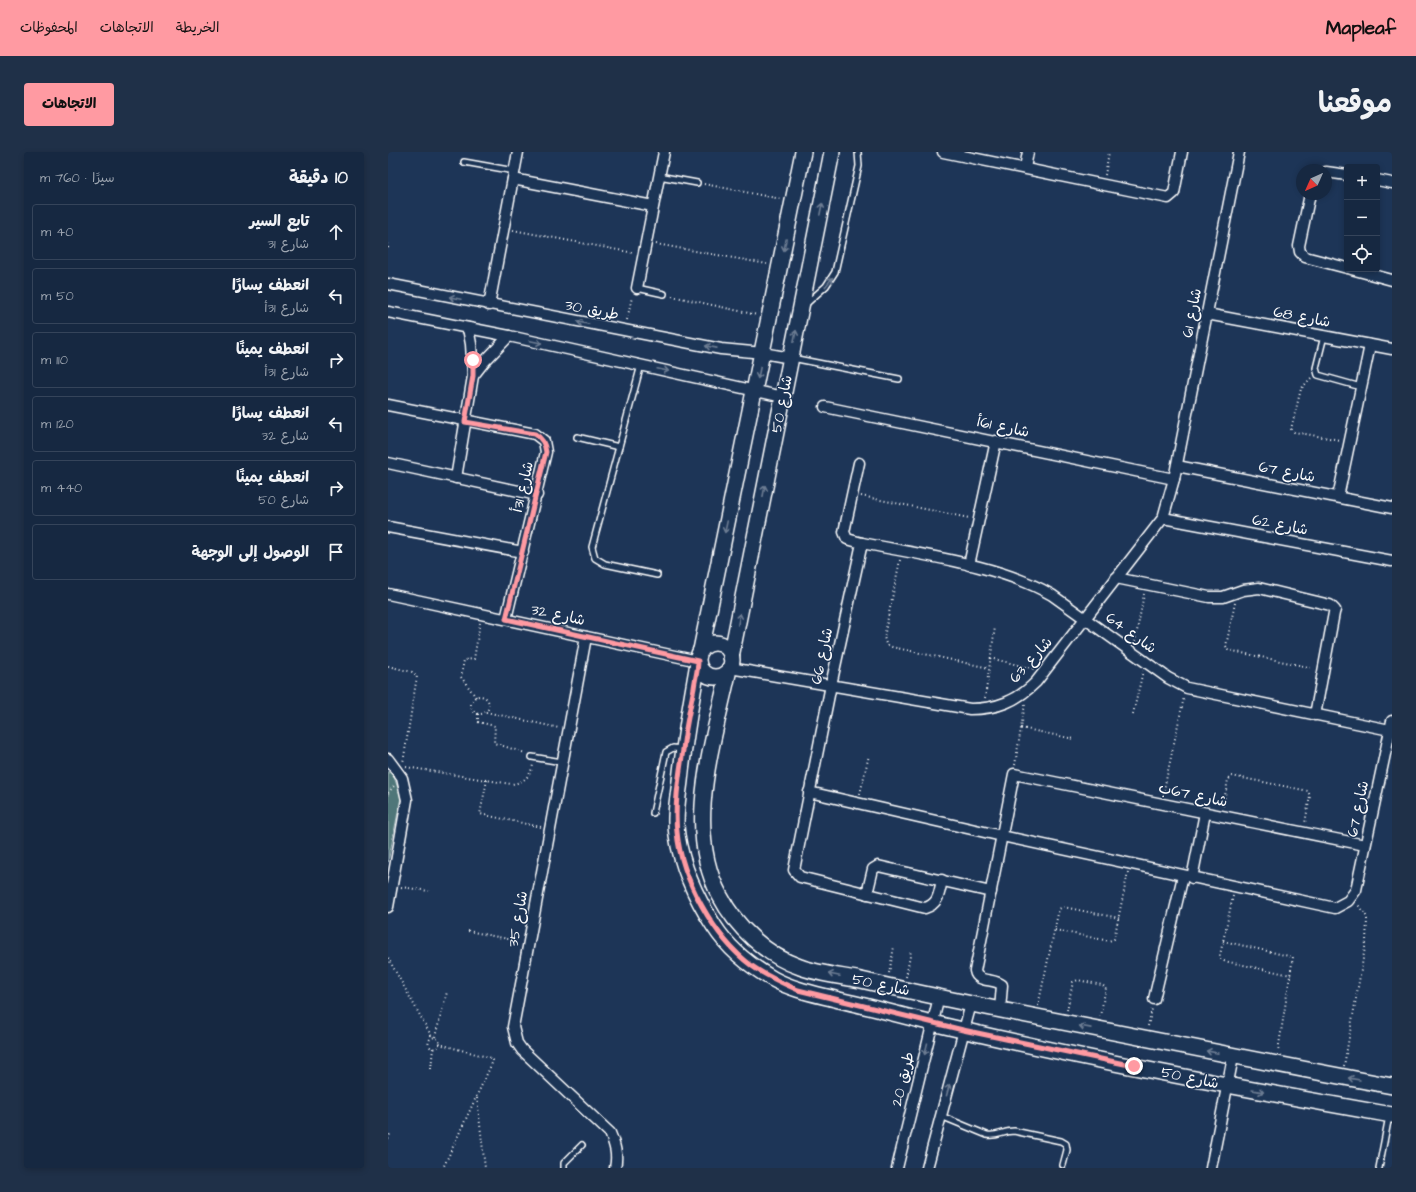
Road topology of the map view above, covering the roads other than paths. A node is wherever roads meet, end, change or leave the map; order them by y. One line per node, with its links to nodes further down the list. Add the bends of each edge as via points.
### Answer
1 (518, 152): 13 (street)
2 (664, 152): 15 (street)
3 (803, 152): 36 (street, شارع 50, one-way to 36)
4 (832, 152): 28 (street, شارع 50, one-way to 4)
5 (858, 152): 28 (lane, one-way to 5, via 826,286 835,272 859,166)
6 (943, 152): 11 (street)
7 (1028, 152): 11 (street)
8 (1182, 152): 11 (street, via 1174,193 1170,197)
9 (1239, 152): 30 (street, شارع 61)
10 (464, 162): 13 (lane)
11 (1025, 168)
12 (1332, 173): 14 (street)
13 (514, 175): 20 (street); 27 (street)
14 (1344, 175)
15 (659, 176): 17 (lane); 20 (street)
16 (1380, 181): 18 (street)
17 (697, 183)
18 (1392, 183)
19 (1309, 200): 21 (street, via 1300,252 1305,257)
20 (653, 206): 25 (street)
21 (1344, 267)
22 (1362, 272): 23 (street)
23 (1392, 280)
24 (388, 284): 27 (street, طريق 30, one-way to 24)
25 (637, 288): 26 (lane)
26 (664, 294)
27 (489, 305): 36 (street, طريق 30, one-way to 27, via 728,350)
28 (801, 309): 37 (street, شارع 50, one-way to 28)
29 (388, 312): 31 (street)
30 (1207, 314): 33 (street, شارع 68); 52 (street, شارع 61)
31 (468, 328): 32 (street); 39 (street)
32 (509, 336): 38 (street, one-way to 38); 39 (street)
33 (1324, 336): 34 (street, شارع 68); 41 (lane, via 1317,373 1323,378)
34 (1370, 345): 35 (street, شارع 68); 41 (street)
35 (1392, 349)
36 (763, 353): 37 (street, طريق 30); 42 (street, شارع 50, one-way to 42)
37 (791, 358): 40 (lane); 43 (street, شارع 50)
38 (641, 365): 42 (street, one-way to 42); 49 (lane)
39 (473, 376): 46 (street)
40 (899, 379)
41 (1361, 387): 56 (street)
42 (755, 392): 43 (street); 70 (street, شارع 50, one-way to 70)
43 (783, 397): 71 (street, شارع 50, one-way to 43)
44 (388, 406): 46 (street, شارع 31أ)
45 (825, 407): 48 (street, شارع 61أ)
46 (465, 422): 53 (street); 55 (street, شارع 31أ, via 535,434 544,441 546,452)
47 (577, 437): 49 (lane)
48 (996, 441): 54 (street, شارع 61أ); 63 (street)
49 (619, 448): 64 (lane, via 592,547 595,558 605,564)
50 (388, 462): 53 (street)
51 (859, 463): 60 (street, via 844,535 849,540)
52 (1177, 466): 54 (street, شارع 61); 56 (street, شارع 67)
53 (456, 478): 55 (street)
54 (1174, 479): 58 (street, شارع 63)
55 (537, 495): 61 (street, شارع 31أ)
56 (1338, 497): 57 (street, شارع 67)
57 (1392, 508)
58 (1163, 518): 62 (street, شارع 62); 65 (street, شارع 63)
59 (388, 527): 61 (street)
60 (862, 543): 63 (street, شارع 64); 72 (street, شارع 66)
61 (523, 552): 67 (street, شارع 31أ)
62 (1392, 561)
63 (969, 565): 68 (street, شارع 64, via 1035,585)
64 (657, 575)
65 (1116, 578): 68 (street, شارع 63); 73 (street, via 1209,597 1223,597 1259,588 1327,603 1333,607)
66 (388, 594): 67 (street, شارع 32)
67 (506, 619): 69 (street, شارع 32)
68 (1085, 619): 72 (street, شارع 63, via 1045,672 1026,691 999,706 970,709); 73 (street, شارع 64, via 1187,688)
69 (586, 636): 70 (street, شارع 32); 77 (street, شارع 35)
70 (699, 658): 71 (street, via 703,672 712,676 721,676); 71 (street, via 708,644 718,643 727,648); 75 (street, شارع 50)
71 (730, 665): 72 (street, شارع 63); 89 (street, شارع 50, one-way to 71, via 800,967 776,956 756,941 720,897 708,870 702,840 702,810 705,783)
72 (831, 685): 79 (street, شارع 66)
73 (1315, 715): 74 (street, شارع 64)
74 (1391, 725): 83 (street, شارع 67)
75 (683, 749): 81 (lane, via 673,748 666,752); 93 (street, شارع 50, via 676,832 682,859 702,905 715,928 732,948 752,966 798,990)
76 (532, 757): 77 (lane)
77 (562, 762): 103 (street, شارع 35, via 513,1027 517,1043 522,1050 610,1133 617,1158)
78 (395, 763): 88 (street, via 402,778 407,800)
79 (809, 792): 82 (street); 87 (street, شارع 66, via 794,868 796,873 800,877)
80 (1205, 812): 82 (street, شارع 67ب, via 1014,774); 83 (street, شارع 67ب); 84 (street)
81 (653, 814)
82 (1002, 836): 84 (street); 86 (street)
83 (1366, 845): 84 (street, شارع 67, via 1356,890 1342,906 1329,908)
84 (1187, 877): 90 (street)
85 (942, 880): 86 (street); 87 (street, via 938,899 925,908); 87 (street, via 878,866 873,869)
86 (991, 892): 92 (street, via 975,971 978,977 1002,985)
87 (867, 894)
88 (388, 906)
89 (939, 997): 91 (street, شارع 50); 93 (street, طريق 20)
90 (1154, 999)
91 (971, 1004): 92 (street, شارع 50); 94 (street)
92 (1000, 1010): 95 (street, شارع 50, one-way to 92)
93 (932, 1022): 94 (street, شارع 50); 104 (street, طريق 20, one-way to 104)
94 (963, 1030): 96 (street, شارع 50); 99 (street, one-way to 94)
95 (1233, 1057): 96 (street); 97 (street, شارع 50, one-way to 95)
96 (1227, 1086): 98 (street, شارع 50, one-way to 98); 106 (street)
97 (1392, 1086)
98 (1391, 1115): 107 (lane)
99 (941, 1116): 101 (lane, via 987,1135 994,1136 1014,1131 1061,1141 1066,1144 1067,1150); 105 (street)
100 (582, 1145): 102 (lane, via 564,1163)
101 (1063, 1165)
102 (564, 1168)
103 (615, 1168)
104 (897, 1168)
105 (927, 1168)
106 (1211, 1168)
107 (1379, 1168)

